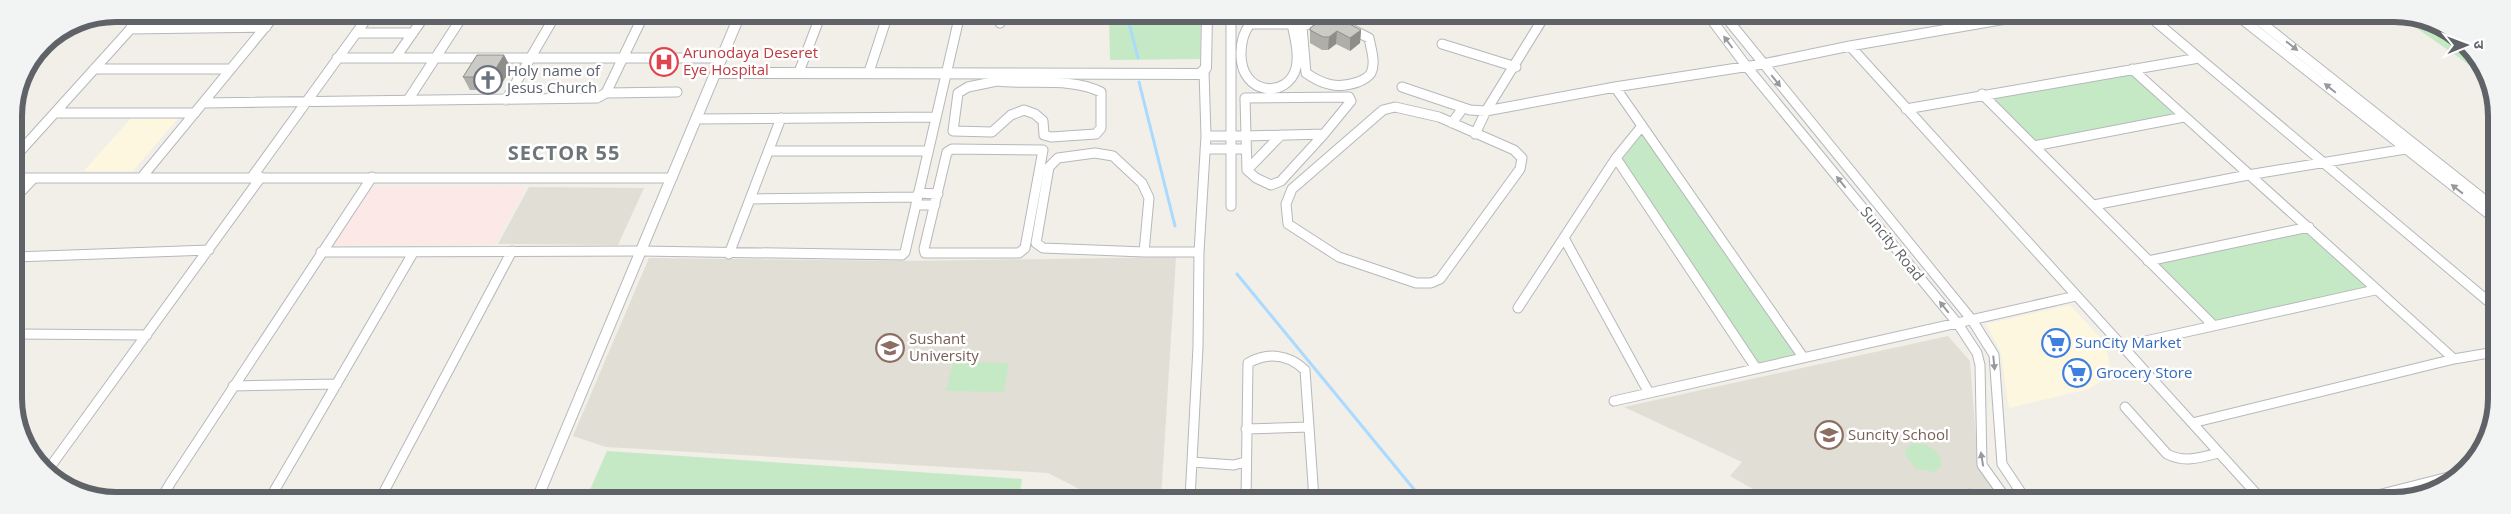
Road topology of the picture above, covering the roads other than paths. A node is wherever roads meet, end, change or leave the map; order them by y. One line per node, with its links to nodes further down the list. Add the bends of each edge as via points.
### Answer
1 (1541, 22): 41 (street)
2 (1713, 22): 42 (street, Suncity Road, one-way to 2)
3 (1730, 22): 40 (street)
4 (1960, 22): 25 (street)
5 (1987, 22): 25 (street)
6 (2155, 22): 37 (street)
7 (2246, 22): 87 (street, one-way to 7)
8 (2261, 22): 82 (street, one-way to 82)
9 (136, 23): 28 (street)
10 (183, 23): 26 (street)
11 (269, 23): 27 (street)
12 (363, 23): 29 (street)
13 (420, 23): 30 (street)
14 (458, 23): 35 (street)
15 (551, 23): 38 (street)
16 (640, 23): 39 (street)
17 (736, 23): 36 (street)
18 (818, 23): 47 (street)
19 (885, 23): 48 (street)
20 (958, 23): 52 (street)
21 (1207, 23): 46 (street)
22 (1231, 23): 79 (street)
23 (1291, 24): 23 (street, via 1296,71 1290,81 1262,88 1248,80 1242,71 1240,58 1245,30 1250,24)
24 (1302, 25): 24 (street, via 1306,73 1312,78 1341,88 1370,75 1373,55 1369,38 1340,25)
25 (1964, 26): 32 (street)
26 (179, 27): 27 (street); 28 (street)
27 (266, 27): 44 (street)
28 (130, 29): 43 (street)
29 (356, 33): 30 (street); 34 (street)
30 (413, 33): 33 (street)
31 (1442, 44): 41 (street)
32 (1850, 46): 40 (street); 65 (street)
33 (396, 57): 34 (street); 35 (street)
34 (337, 58): 62 (street)
35 (434, 58): 38 (street); 60 (street)
36 (722, 58): 39 (street); 51 (street)
37 (2199, 58): 45 (street); 91 (street)
38 (530, 59): 39 (street); 61 (street)
39 (623, 59): 58 (street)
40 (1763, 64): 42 (street); 125 (street, one-way to 125)
41 (1516, 66): 66 (street)
42 (1747, 67): 56 (street); 126 (street, Suncity Road, one-way to 42)
43 (94, 69): 44 (street); 67 (street)
44 (231, 69): 63 (street)
45 (2132, 69): 59 (street); 69 (street)
46 (1204, 71): 50 (street, via 1195,74); 78 (street)
47 (799, 72): 48 (street); 51 (street)
48 (869, 72): 52 (street)
49 (1026, 72): 50 (street); 52 (street); 53 (street)
50 (1037, 72): 54 (street)
51 (716, 73): 71 (street)
52 (946, 73): 70 (street)
53 (1024, 84): 54 (street); 54 (street, via 997,81 968,87 958,93 953,131 992,132 1011,115 1024,110 1040,117 1044,135 1051,137 1096,134 1101,128 1101,92 1092,86 1058,82)
54 (1036, 84)
55 (1402, 86): 64 (street)
56 (1615, 87): 66 (street); 74 (street)
57 (677, 92): 58 (street)
58 (606, 93): 61 (street, via 597,98)
59 (1982, 94): 65 (street); 81 (street)
60 (408, 100): 61 (street); 62 (street)
61 (506, 100)
62 (307, 102): 63 (street); 95 (street)
63 (204, 103): 68 (street)
64 (1463, 108): 66 (street); 73 (street)
65 (1906, 109): 122 (street)
66 (1486, 111): 76 (street)
67 (54, 112): 68 (street); 84 (street)
68 (194, 113): 94 (street)
69 (2184, 116): 81 (street); 93 (street)
70 (936, 117): 72 (street); 89 (street)
71 (697, 118): 72 (street); 98 (street)
72 (781, 118): 88 (street)
73 (1452, 124): 76 (street); 76 (street, via 1410,108 1383,110 1292,189 1286,204 1288,224 1339,257 1416,283 1440,280 1523,161 1521,154 1514,150)
74 (1642, 126): 90 (street); 132 (street)
75 (1324, 134): 77 (street); 80 (street, via 1351,101 1349,96 1246,96); 92 (street, via 1277,184 1266,184)
76 (1475, 134)
77 (1281, 135): 80 (street); 92 (street)
78 (1206, 136): 79 (street); 85 (street)
79 (1230, 136): 80 (street); 86 (street)
80 (1244, 136): 83 (street)
81 (2034, 146): 106 (street)
82 (2418, 147): 87 (street); 104 (street)
83 (1245, 148): 86 (street); 92 (street)
84 (22, 149)
85 (1205, 149): 86 (street); 116 (street)
86 (1230, 149): 107 (street)
87 (2406, 149): 91 (street); 108 (street, one-way to 87)
88 (769, 151): 89 (street); 103 (street)
89 (928, 151): 102 (street)
90 (1616, 158): 110 (street); 134 (street)
91 (2323, 162): 93 (street); 123 (street)
92 (1246, 170)
93 (2248, 176): 106 (street); 109 (street)
94 (142, 177): 95 (street); 99 (street)
95 (257, 177): 96 (street); 111 (street)
96 (372, 177): 98 (street); 113 (street)
97 (22, 178): 99 (street)
98 (672, 178): 112 (street)
99 (32, 179): 100 (street)
100 (22, 190)
101 (938, 194): 102 (street); 105 (street); 105 (street, via 949,150 1043,150 1025,248 1019,253 925,253)
102 (917, 199): 103 (street); 105 (street); 118 (street, via 902,255)
103 (750, 200): 118 (street)
104 (2488, 202)
105 (935, 205)
106 (2094, 205): 120 (street)
107 (1231, 206)
108 (2488, 213)
109 (2309, 228): 120 (street); 121 (street)
110 (1564, 238): 124 (street); 137 (street)
111 (209, 250): 119 (street); 129 (street)
112 (641, 251): 114 (street); 118 (street); 156 (street)
113 (321, 252): 117 (street); 136 (street)
114 (512, 252): 117 (street); 155 (street)
115 (1144, 252): 115 (street, via 1149,198 1142,183 1113,156 1095,153 1072,155 1058,158 1049,167 1036,243 1043,248); 116 (street)
116 (1199, 252): 144 (street)
117 (413, 253): 135 (street)
118 (729, 254)
119 (22, 258)
120 (2148, 261): 127 (street)
121 (2375, 290): 127 (street); 133 (street)
122 (2076, 296): 125 (street); 130 (street)
123 (2488, 302)
124 (1518, 308)
125 (1972, 320): 126 (street); 150 (street, one-way to 150, via 1994,355 2002,464)
126 (1958, 324): 132 (street); 149 (street, Suncity Road, one-way to 126, via 1982,465 1980,365 1977,353)
127 (2213, 325): 130 (street)
128 (22, 334): 129 (street)
129 (147, 335): 146 (street)
130 (2123, 346): 140 (street)
131 (2488, 353): 133 (street)
132 (1803, 357): 134 (street)
133 (2454, 359): 140 (street)
134 (1756, 368): 137 (street)
135 (337, 384): 136 (street); 154 (street)
136 (233, 386): 153 (street)
137 (1649, 393): 138 (street)
138 (1614, 401)
139 (2125, 407): 143 (street, via 2174,459 2192,460)
140 (2192, 423): 143 (street)
141 (1309, 427): 142 (street); 142 (street, via 1305,370 1297,360 1287,356 1258,356 1248,363); 148 (street)
142 (1246, 429): 145 (street)
143 (2218, 453): 151 (street)
144 (1192, 462): 145 (street, via 1234,465); 157 (street)
145 (1245, 462): 158 (street)
146 (53, 463)
147 (2434, 482): 152 (street)
148 (1314, 491)
149 (2001, 491)
150 (2019, 491)
151 (2254, 491)
152 (2397, 491)
153 (165, 492)
154 (274, 492)
155 (383, 492)
156 (540, 492)
157 (1190, 492)
158 (1246, 492)

